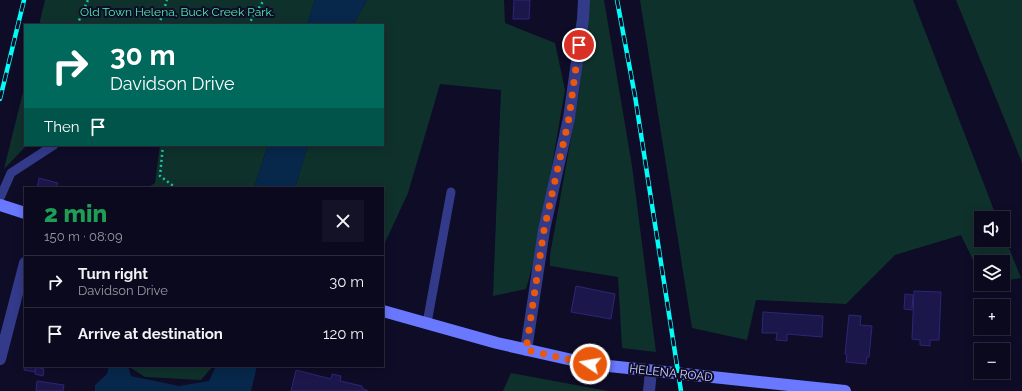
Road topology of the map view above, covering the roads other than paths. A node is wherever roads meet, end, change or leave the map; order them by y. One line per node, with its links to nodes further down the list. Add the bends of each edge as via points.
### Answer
1 (584, 0): 10 (street, via 569,118 544,230)
2 (52, 146): 4 (lane, via 11,173)
3 (451, 192): 9 (lane)
4 (0, 198)
5 (0, 205): 6 (main road)
6 (24, 213)
7 (24, 267): 11 (street)
8 (384, 311): 9 (main road, HELENA ROAD)
9 (427, 323): 10 (main road, HELENA ROAD)
10 (526, 350): 12 (main road, HELENA ROAD, via 590,364)
11 (0, 360)
12 (650, 371): 13 (street); 14 (main road, HELENA ROAD)
13 (649, 391)
14 (845, 391)

